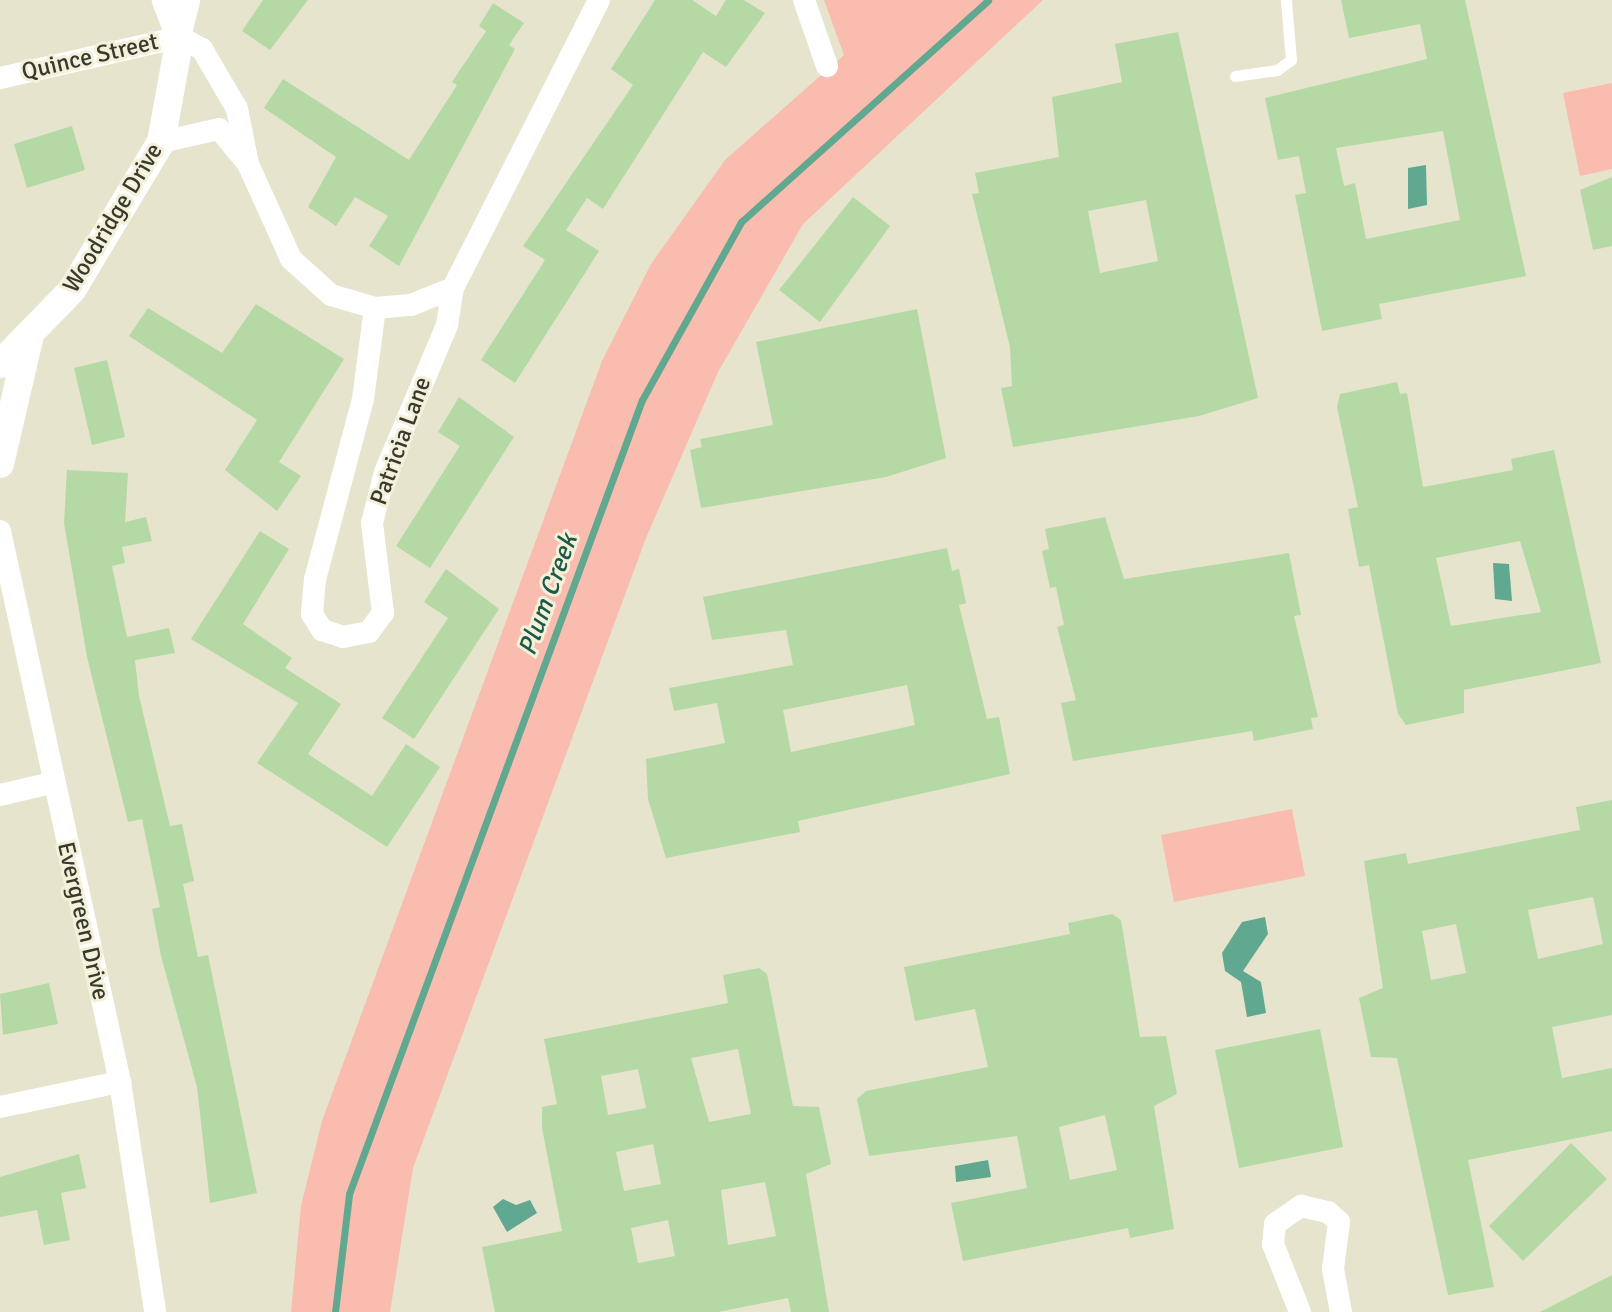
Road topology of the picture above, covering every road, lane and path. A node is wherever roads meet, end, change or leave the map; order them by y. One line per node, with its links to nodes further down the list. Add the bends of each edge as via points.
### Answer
1 (166, 0): 6 (street)
2 (189, 0): 6 (street, Woodridge Drive)
3 (599, 0): 12 (street, Patricia Lane)
4 (804, 0): 7 (street)
5 (1286, 0): 8 (lane, via 1291,60 1277,70)
6 (180, 37): 9 (street, Quince Street); 10 (street, Woodridge Drive); 11 (street, via 202,49 237,109)
7 (827, 66)
8 (1235, 76)
9 (0, 78)
10 (161, 142): 11 (street, via 219,129); 14 (street, Woodridge Drive, via 72,290)
11 (248, 164): 13 (street, via 291,259 331,295)
12 (453, 288): 13 (street, via 411,305); 13 (street, Patricia Lane, via 447,325 385,472 372,523 383,613 369,632 343,637 322,630 312,614 315,579 363,399)
13 (375, 308)
14 (29, 339): 15 (street, Woodridge Drive); 16 (street)
15 (0, 364)
16 (0, 464)
17 (0, 531): 18 (street, Evergreen Drive)
18 (51, 783): 19 (street); 20 (street, Evergreen Drive)
19 (0, 795)
20 (120, 1082): 21 (street); 22 (street, Evergreen Drive)
21 (0, 1107)
22 (155, 1312)
23 (1300, 1312): 24 (street, via 1273,1244 1275,1224 1301,1206 1328,1212 1339,1222 1333,1269)
24 (1341, 1312)

